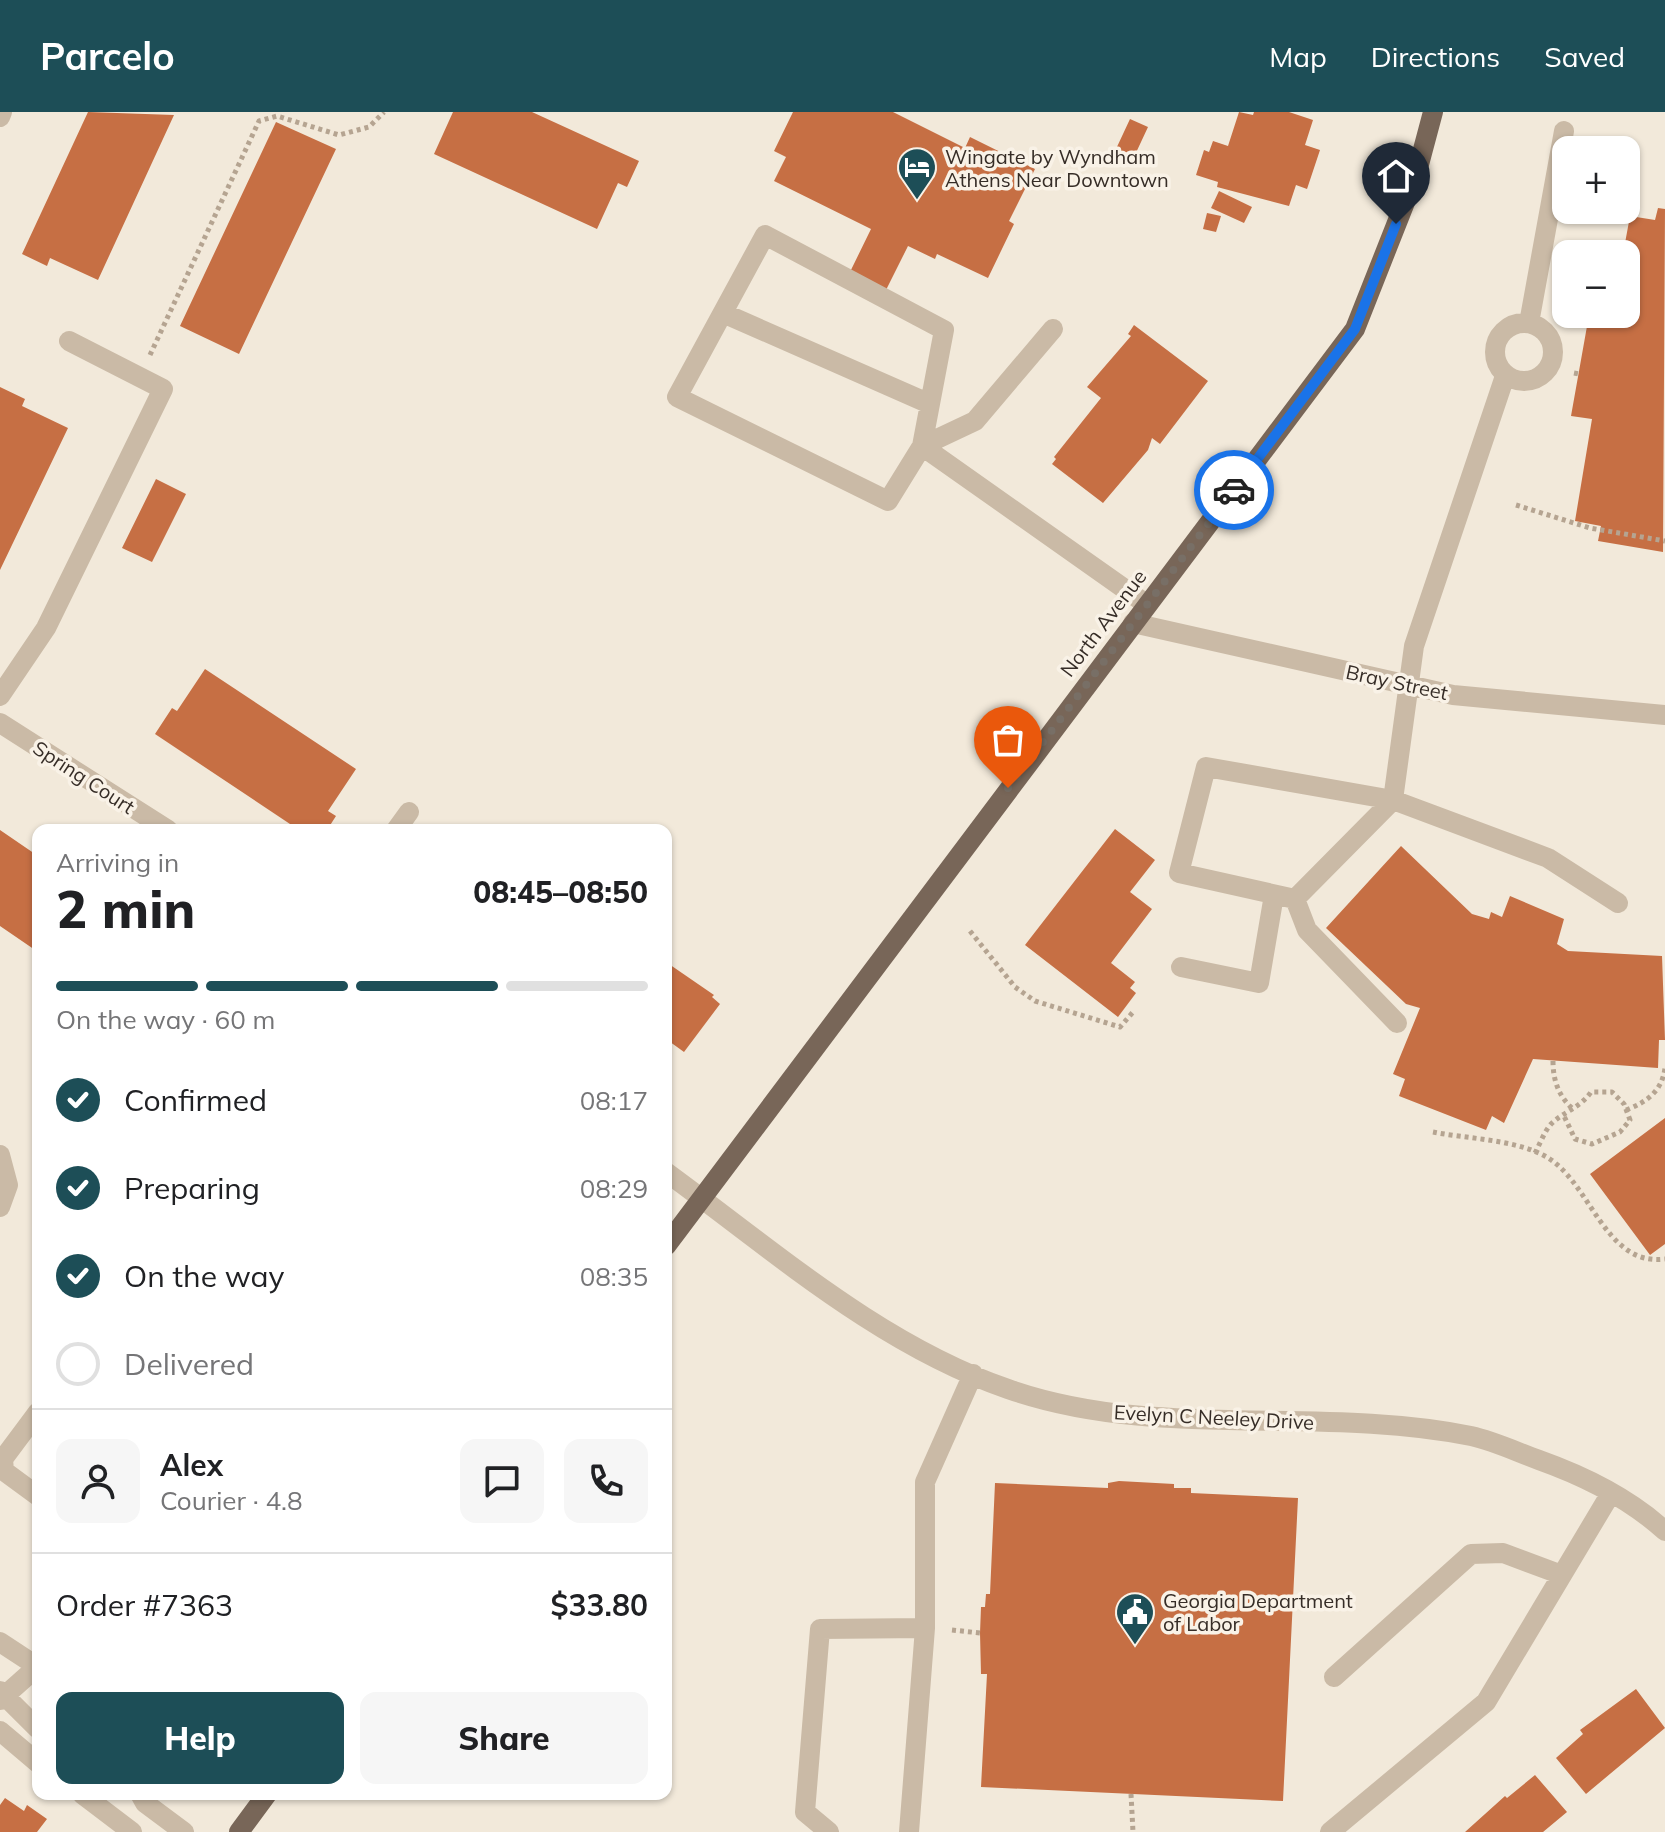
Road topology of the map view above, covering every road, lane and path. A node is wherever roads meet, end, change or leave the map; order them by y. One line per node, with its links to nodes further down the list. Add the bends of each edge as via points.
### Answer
1 (384, 112): 9 (path, via 369,127 339,135 277,116 259,121)
2 (1433, 112): 14 (main road, North Avenue, via 1417,172 1355,329)
3 (1564, 131): 5 (street)
4 (723, 313): 10 (street); 10 (street, via 765,235 944,330); 11 (street, via 677,397 888,501)
5 (1529, 323): 8 (street, via 1510,326 1496,340 1495,359); 8 (street, via 1551,340 1549,368 1523,382)
6 (1053, 329): 11 (street, via 975,421)
7 (69, 341): 9 (street)
8 (1505, 376): 16 (street, via 1414,646)
9 (138, 377): 17 (street, via 163,389 46,628)
10 (930, 404): 11 (street)
11 (922, 446): 14 (street)
12 (1516, 505): 13 (path, via 1590,528)
13 (1665, 541)
14 (1146, 604): 15 (main road, North Avenue)
15 (1133, 623): 16 (street, Bray Street); 40 (main road, North Avenue)
16 (1410, 686): 18 (street, Bray Street, via 1453,695); 20 (street)
17 (0, 696)
18 (1665, 715)
19 (0, 723): 22 (street, Spring Court)
20 (1393, 800): 24 (street, via 1206,767 1179,873); 25 (street); 26 (street, via 1548,858)
21 (409, 812): 23 (street)
22 (159, 824)
23 (400, 824)
24 (1274, 895): 25 (street); 28 (street, via 1259,983)
25 (1295, 899): 30 (street, via 1307,930)
26 (1618, 903)
27 (970, 931): 29 (path, via 1015,987 1035,1001 1120,1027)
28 (1181, 967)
29 (1133, 1012)
30 (1397, 1023)
31 (1553, 1061): 33 (path, via 1558,1090)
32 (1665, 1068): 34 (path, via 1656,1091)
33 (1574, 1110): 34 (path, via 1591,1092 1612,1092); 35 (path)
34 (1626, 1110): 35 (path, via 1630,1120 1620,1132 1592,1144 1575,1139)
35 (1564, 1116): 37 (path, via 1552,1123)
36 (1433, 1132): 37 (path)
37 (1535, 1153): 43 (path, via 1567,1174 1620,1246 1638,1258)
38 (0, 1155): 41 (street, via 8,1185)
39 (672, 1176): 40 (street)
40 (701, 1198): 42 (main road, North Avenue); 44 (street, Evelyn C Neeley Drive, via 782,1260 893,1333)
41 (0, 1207)
42 (672, 1238)
43 (1665, 1259)
44 (973, 1374): 47 (street, Evelyn C Neeley Drive, via 1009,1389 1109,1412 1359,1424 1472,1437 1585,1476); 50 (street, via 925,1482)
45 (32, 1420): 46 (street, via 3,1459 4,1471)
46 (32, 1492)
47 (1611, 1493): 48 (street, Evelyn C Neeley Drive); 49 (street)
48 (1665, 1531)
49 (1562, 1575): 55 (street, via 1503,1553 1471,1554); 70 (street, via 1486,1702)
50 (934, 1629): 51 (path); 67 (street, via 820,1629 805,1812); 68 (street)
51 (980, 1633)
52 (0, 1642): 53 (street)
53 (32, 1663)
54 (32, 1672): 56 (street)
55 (1334, 1677)
56 (1, 1696): 57 (street)
57 (32, 1724)
58 (0, 1731): 59 (street)
59 (32, 1758)
60 (1131, 1794): 69 (path)
61 (90, 1800): 64 (street)
62 (145, 1800): 65 (street)
63 (263, 1800): 66 (main road)
64 (132, 1832)
65 (184, 1832)
66 (239, 1832)
67 (829, 1832)
68 (909, 1832)
69 (1133, 1832)
70 (1330, 1832)

